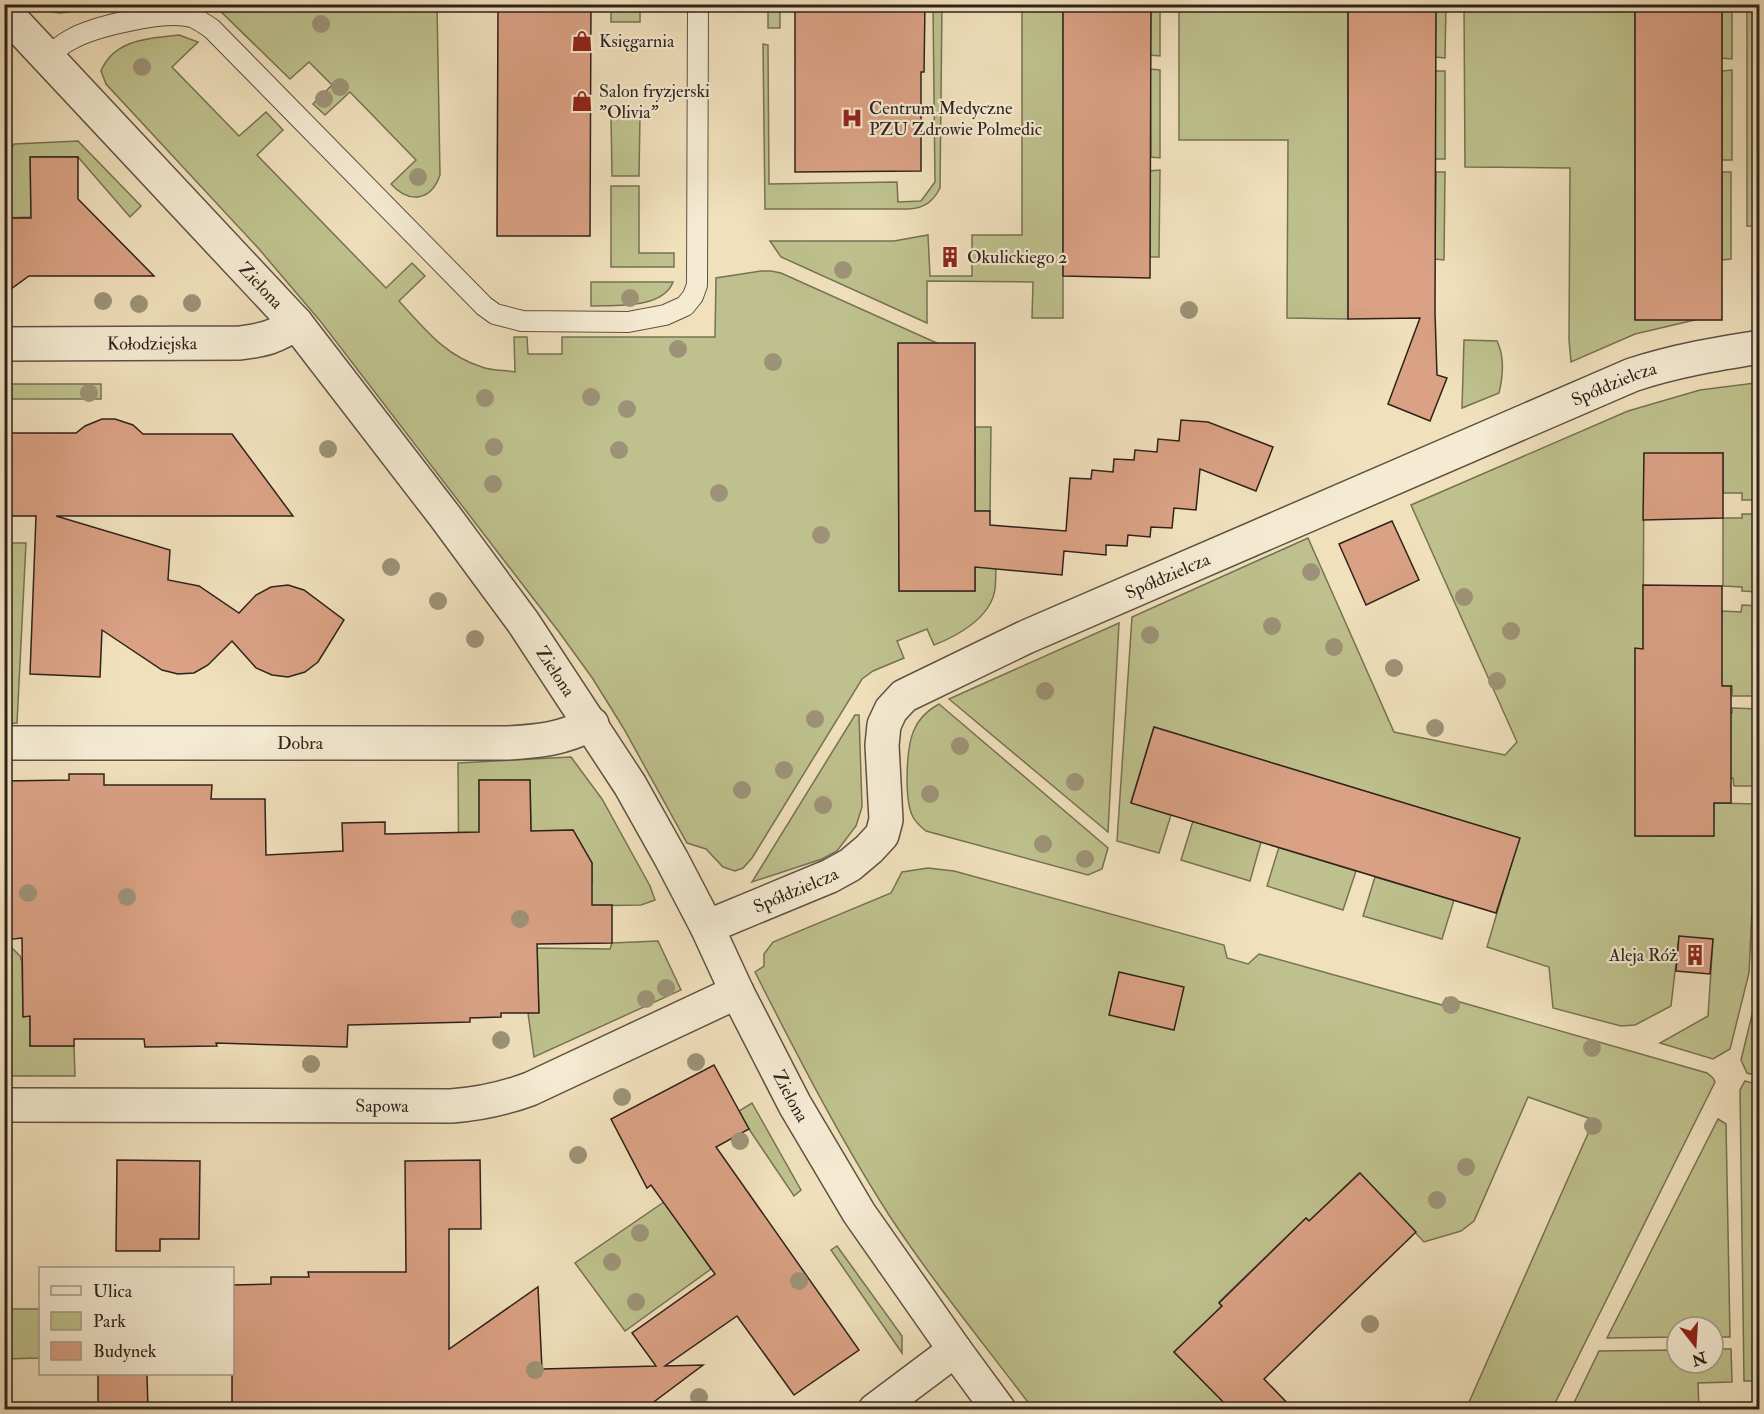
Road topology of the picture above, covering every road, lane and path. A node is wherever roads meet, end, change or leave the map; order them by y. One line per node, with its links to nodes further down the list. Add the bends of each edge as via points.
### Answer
1 (698, 4): 3 (lane, via 697,285 685,306 665,315 628,322 522,321 489,310 202,21 180,15 105,27 68,40)
2 (4, 11): 3 (street, Zielona)
3 (48, 56): 4 (street, Zielona)
4 (296, 323): 5 (street, Kołodziejska, via 279,335 240,344); 7 (street, Zielona, via 517,613)
5 (4, 344)
6 (1760, 348): 9 (street, Spółdzielcza, via 1695,358 1632,375 912,691 891,710 884,725 886,820 882,835 850,865 830,876)
7 (592, 724): 8 (street, Dobra, via 568,736 508,743); 9 (street, Zielona)
8 (4, 743)
9 (707, 927): 10 (street, Zielona)
10 (737, 992): 11 (street, Sapowa, via 530,1089 482,1104); 12 (street, Zielona, via 795,1105 859,1213)
11 (4, 1104)
12 (955, 1350): 13 (street); 14 (street, Zielona)
13 (875, 1410)
14 (999, 1410)

